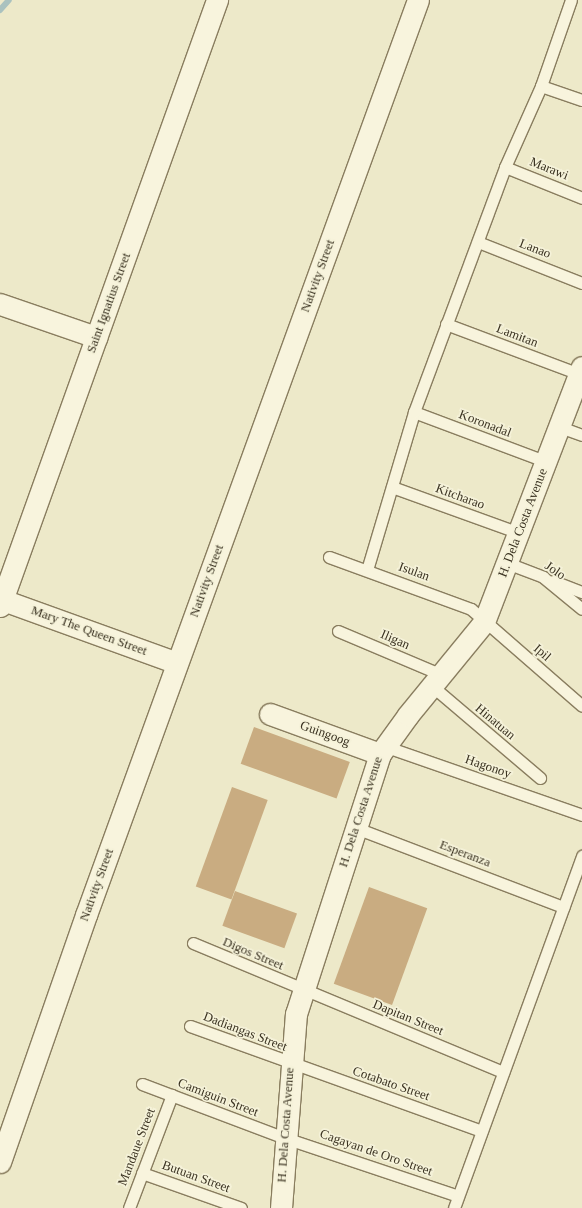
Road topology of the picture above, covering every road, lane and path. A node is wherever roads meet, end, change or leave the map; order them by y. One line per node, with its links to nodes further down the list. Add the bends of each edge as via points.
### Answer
1 (217, 0): 12 (street, Saint Ignatius Street)
2 (418, 0): 29 (street, Nativity Street)
3 (571, 0): 4 (lane)
4 (541, 86): 5 (lane); 6 (lane)
5 (582, 100)
6 (505, 167): 7 (lane, Marawi); 8 (lane)
7 (582, 198)
8 (478, 242): 9 (lane, Lanao); 11 (lane)
9 (582, 283)
10 (0, 304): 12 (street)
11 (446, 324): 13 (lane, Lamitan); 14 (lane)
12 (96, 337): 25 (street, Saint Ignatius Street)
13 (580, 371): 15 (street, H. Dela Costa Avenue)
14 (414, 412): 17 (lane, Koronadal); 18 (lane)
15 (560, 427): 16 (lane); 17 (street, H. Dela Costa Avenue)
16 (582, 435)
17 (547, 462): 19 (street, H. Dela Costa Avenue)
18 (392, 487): 19 (lane, Kitcharao); 22 (lane)
19 (519, 533): 21 (street, H. Dela Costa Avenue)
20 (329, 557): 22 (lane, Isulan)
21 (507, 563): 23 (lane, Jolo); 27 (street, H. Dela Costa Avenue)
22 (367, 570): 27 (lane, Isulan, via 463,605)
23 (543, 577): 24 (lane); 26 (lane, Jolo)
24 (582, 592)
25 (1, 601): 29 (street, Mary The Queen Street)
26 (582, 609)
27 (484, 622): 30 (street, H. Dela Costa Avenue); 31 (lane, Ipil)
28 (338, 631): 30 (lane, Iligan)
29 (177, 663): 48 (street, Nativity Street)
30 (437, 680): 33 (street, H. Dela Costa Avenue); 34 (lane, Hinatuan)
31 (582, 706)
32 (270, 714): 33 (street, Guingoog)
33 (382, 750): 35 (lane, Hagonoy); 36 (street, H. Dela Costa Avenue)
34 (540, 778)
35 (582, 815)
36 (356, 828): 38 (lane, Esperanza); 40 (street, H. Dela Costa Avenue)
37 (582, 856): 38 (lane)
38 (563, 907): 43 (lane)
39 (193, 943): 40 (lane, Digos Street)
40 (302, 990): 42 (street, H. Dela Costa Avenue, via 295,1020); 43 (lane, Dapitan Street)
41 (190, 1026): 42 (lane, Dadiangas Street)
42 (291, 1064): 46 (lane, Cotabato Street); 47 (street, H. Dela Costa Avenue)
43 (504, 1072): 46 (lane)
44 (142, 1084): 45 (lane, Camiguin Street)
45 (172, 1095): 47 (lane, Camiguin Street); 49 (lane, Mandaue Street)
46 (482, 1131): 50 (lane)
47 (285, 1138): 50 (lane, Cagayan de Oro Street); 53 (street, H. Dela Costa Avenue)
48 (0, 1162)
49 (142, 1173): 51 (lane, Mandaue Street); 52 (lane, Butuan Street)
50 (458, 1196): 54 (lane)
51 (129, 1208)
52 (241, 1208)
53 (281, 1208)
54 (454, 1208)

